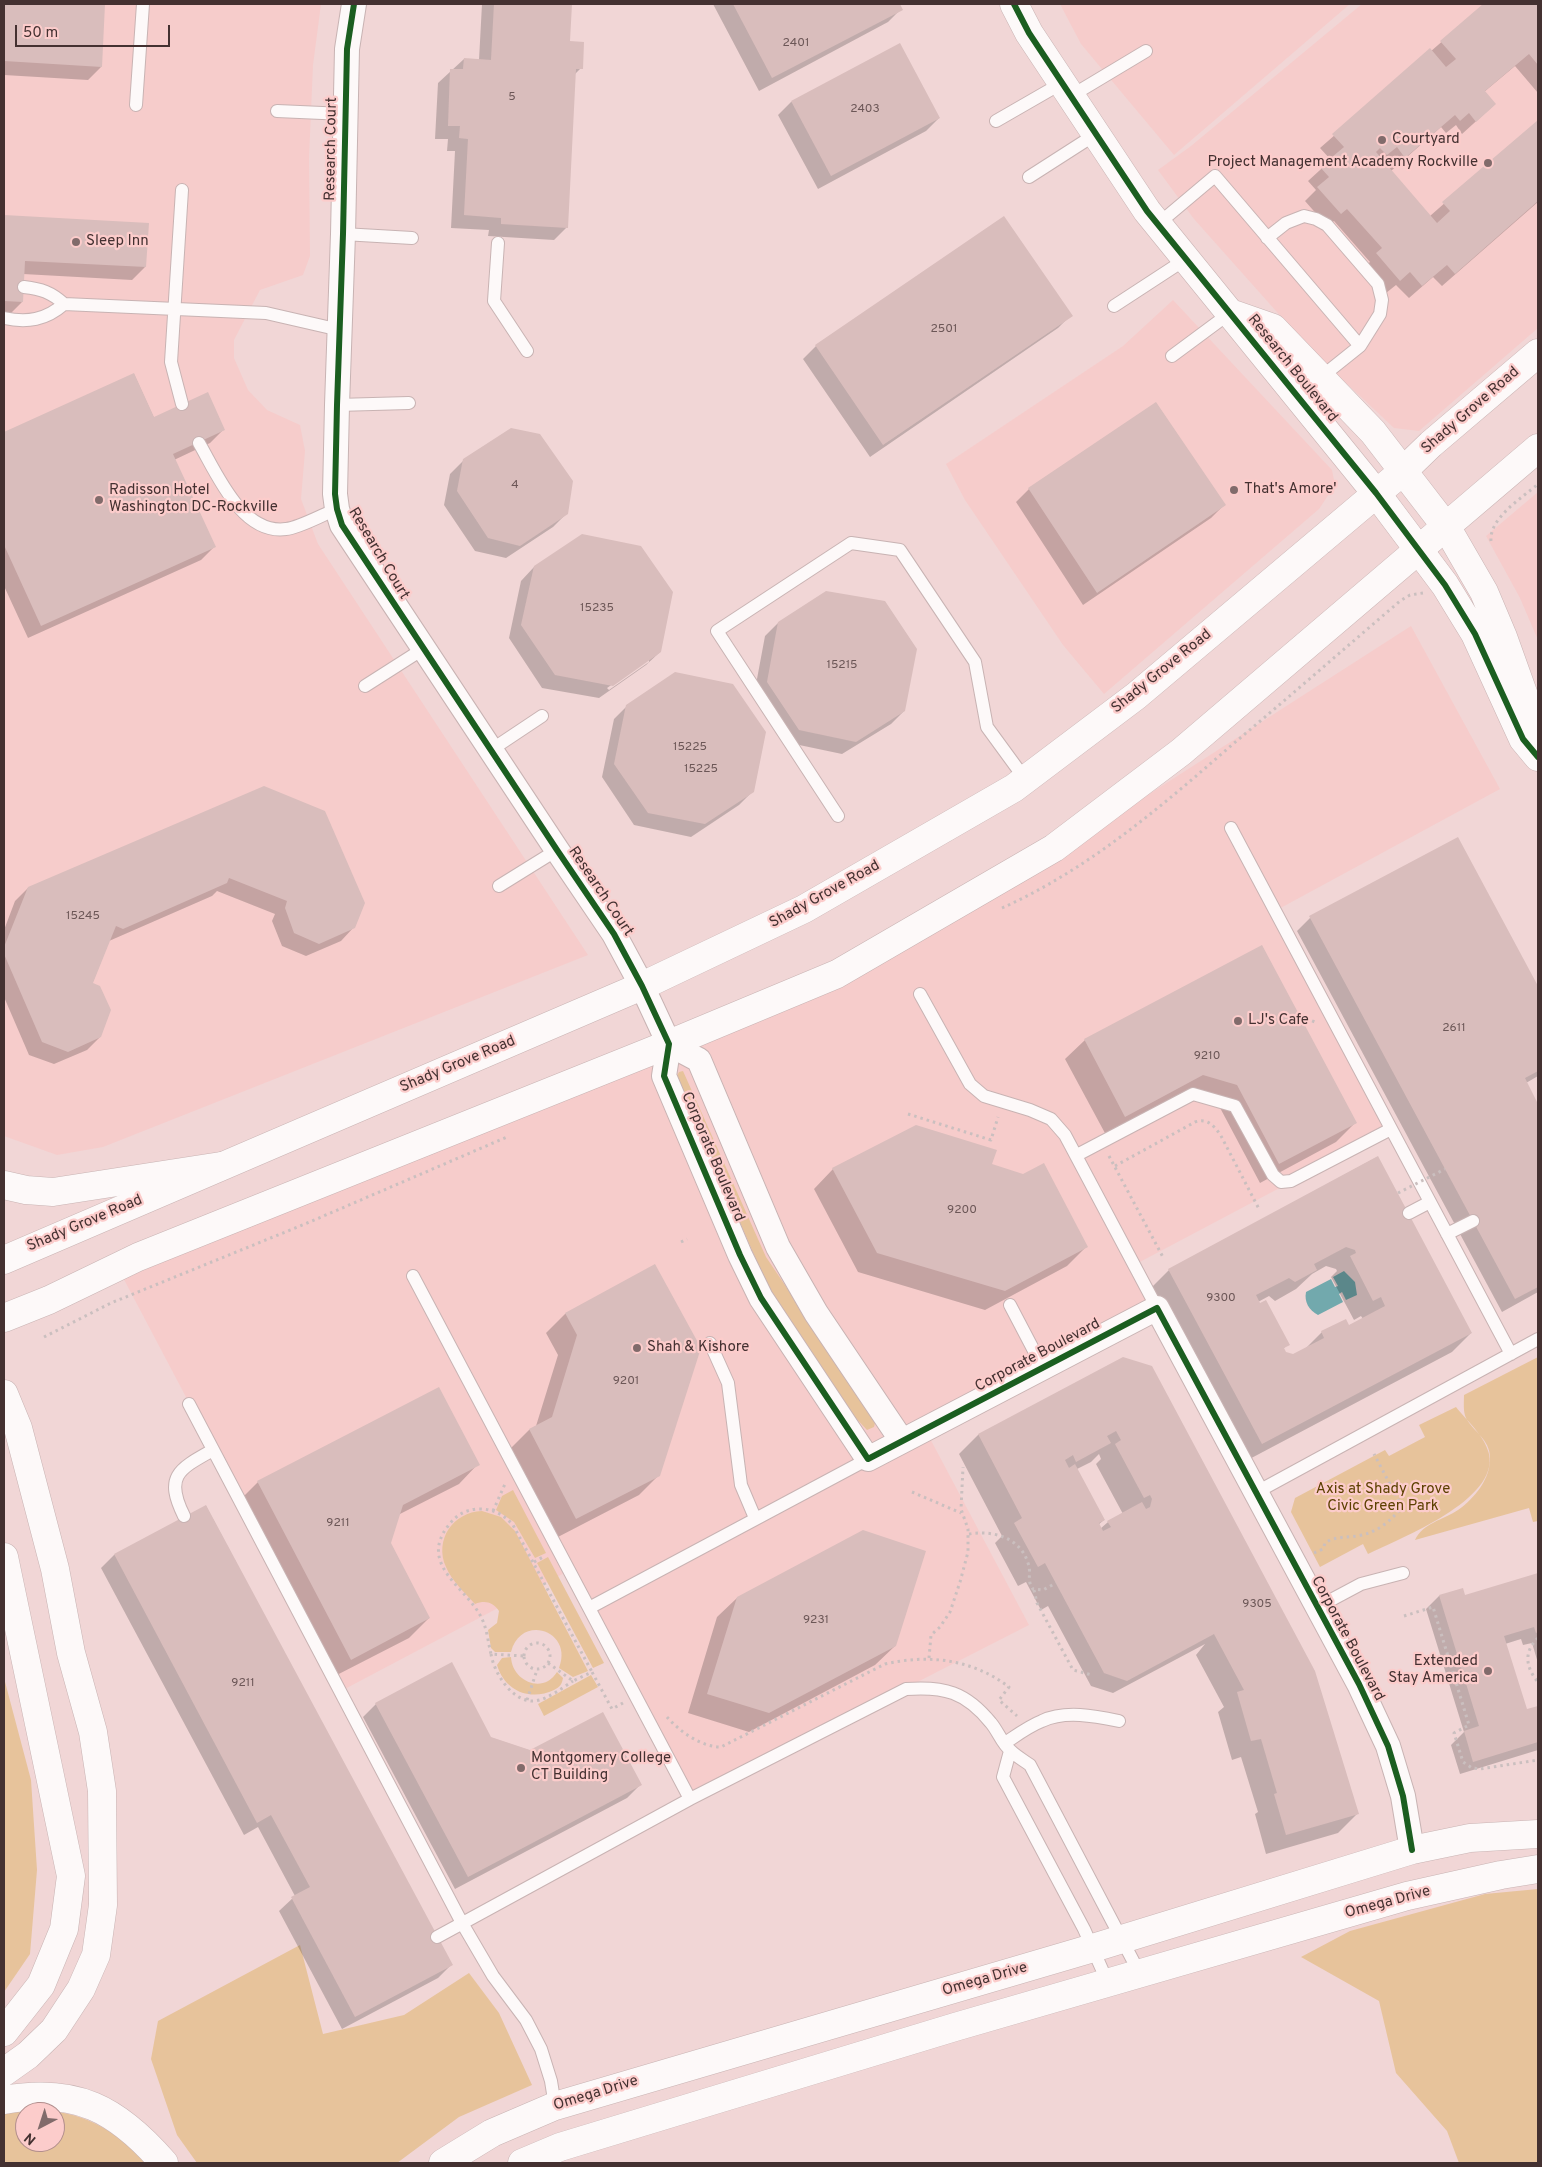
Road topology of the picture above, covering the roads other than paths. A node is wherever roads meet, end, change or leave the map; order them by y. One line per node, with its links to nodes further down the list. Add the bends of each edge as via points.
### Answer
1 (143, 4): 6 (lane)
2 (354, 4): 8 (street, Research Court, via 347,49)
3 (1014, 4): 5 (main road, Research Boulevard)
4 (1146, 51): 5 (lane)
5 (1066, 90): 9 (lane); 10 (main road, Research Boulevard)
6 (136, 105)
7 (277, 111): 8 (lane)
8 (345, 114): 14 (street, Research Court)
9 (996, 121)
10 (1096, 134): 11 (lane); 13 (main road, Research Boulevard)
11 (1029, 178)
12 (182, 190): 22 (lane)
13 (1158, 224): 16 (lane, via 1215,176); 18 (main road, Research Boulevard)
14 (343, 234): 15 (lane); 25 (street, Research Court)
15 (412, 238)
16 (1267, 238): 26 (lane); 26 (lane, via 1286,223 1304,216 1316,219 1327,225 1378,284 1382,300 1380,314)
17 (498, 243): 27 (lane, via 494,301)
18 (1186, 259): 21 (lane); 23 (main road, Research Boulevard)
19 (24, 287): 20 (lane, via 53,294)
20 (64, 304): 22 (lane); 24 (lane, via 53,314 37,319 18,321)
21 (1114, 306)
22 (174, 310): 25 (lane, via 266,313); 32 (lane, via 170,362)
23 (1230, 313): 29 (lane); 30 (main road, Research Boulevard, via 1273,328); 37 (main road, Research Boulevard)
24 (4, 318)
25 (340, 330): 33 (street, Research Court)
26 (1360, 346): 30 (lane)
27 (527, 351)
28 (1538, 353): 36 (main road, Shady Grove Road)
29 (1172, 356)
30 (1320, 378): 36 (main road, Research Boulevard, via 1373,432)
31 (409, 403): 33 (lane)
32 (182, 404)
33 (337, 405): 38 (street, Research Court)
34 (199, 443): 38 (lane, via 232,498 248,517 265,528 287,529)
35 (1538, 448): 39 (main road)
36 (1402, 472): 37 (main road, Shady Grove Road); 39 (main road, Research Boulevard)
37 (1376, 493): 40 (main road, Research Boulevard); 47 (main road, Shady Grove Road, via 1136,696)
38 (336, 509): 41 (street, Research Court, via 342,525)
39 (1446, 528): 40 (main road); 44 (main road, Research Boulevard, via 1484,592)
40 (1420, 550): 46 (main road, Research Boulevard, via 1475,634 1523,739); 54 (main road, via 1181,752 1054,848 837,974)
41 (423, 649): 42 (lane); 45 (street, Research Court)
42 (365, 686)
43 (542, 716): 45 (lane)
44 (1538, 734)
45 (491, 750): 50 (street, Research Court)
46 (1538, 757)
47 (1025, 779): 48 (lane, via 987,727 976,662 900,550 851,543 717,631); 52 (main road, Shady Grove Road, via 804,909)
48 (838, 816)
49 (1231, 828): 55 (lane)
50 (557, 850): 51 (lane); 52 (street, Research Court, via 614,934)
51 (500, 886)
52 (642, 986): 54 (street); 57 (main road, Shady Grove Road)
53 (920, 994): 56 (lane, via 970,1084 984,1096 1051,1119)
54 (670, 1044): 67 (main road, via 138,1257); 74 (street, Corporate Boulevard, via 699,1060 778,1247 816,1313); 76 (street, Corporate Boulevard, via 664,1076 740,1255 761,1298)
55 (1391, 1129): 56 (lane, via 1286,1182 1272,1175 1235,1106 1196,1094); 59 (lane)
56 (1077, 1155): 66 (lane)
57 (221, 1166): 58 (main road, via 53,1192); 63 (main road, Shady Grove Road)
58 (4, 1185)
59 (1430, 1202): 60 (lane); 62 (lane)
60 (1408, 1213)
61 (1473, 1221): 62 (lane)
62 (1447, 1234): 70 (lane)
63 (4, 1260)
64 (413, 1276): 82 (lane)
65 (1010, 1305): 71 (lane)
66 (1157, 1308): 71 (street, Corporate Boulevard); 77 (street, Corporate Boulevard)
67 (4, 1318)
68 (1538, 1339): 70 (lane)
69 (710, 1343): 79 (lane, via 728,1383 741,1485)
70 (1511, 1354): 77 (lane)
71 (1043, 1368): 74 (street, Corporate Boulevard)
72 (4, 1394): 97 (main road, via 18,1428 93,1732 102,1791 103,1905 96,1955 81,1989 54,2030)
73 (188, 1404): 75 (lane)
74 (902, 1442): 76 (street, Corporate Boulevard)
75 (213, 1450): 78 (lane, via 186,1466 176,1478 176,1500); 90 (lane)
76 (868, 1459): 79 (lane)
77 (1255, 1493): 83 (street, Corporate Boulevard)
78 (184, 1516)
79 (755, 1518): 82 (lane)
80 (4, 1557): 96 (main road, via 71,1876 64,1929 41,1985)
81 (1403, 1573): 83 (lane, via 1361,1584)
82 (589, 1608): 86 (lane)
83 (1316, 1608): 88 (street, Corporate Boulevard, via 1359,1684 1388,1746 1403,1796)
84 (1119, 1721): 85 (lane, via 1060,1715 1042,1721)
85 (1007, 1747): 86 (lane, via 992,1723 974,1704 956,1694 931,1687 906,1689); 92 (lane, via 1030,1764); 93 (lane, via 1003,1777)
86 (690, 1799): 90 (lane)
87 (1538, 1834): 88 (main road, Omega Drive, via 1470,1838)
88 (1412, 1850): 92 (main road, Omega Drive)
89 (1538, 1869): 94 (main road, Omega Drive, via 1407,1896)
90 (462, 1923): 91 (lane); 99 (lane, via 493,1976 526,2020 541,2049)
91 (437, 1937)
92 (1123, 1939): 93 (main road, Omega Drive); 94 (lane)
93 (1093, 1948): 95 (lane); 99 (main road, Omega Drive)
94 (1140, 1974): 95 (main road, Omega Drive)
95 (1108, 1983): 102 (main road, Omega Drive, via 560,2147)
96 (4, 2032)
97 (4, 2072)
98 (4, 2100): 100 (main road, via 61,2096 90,2104 116,2118 143,2139)
99 (556, 2106): 101 (main road, Omega Drive, via 492,2133)
100 (164, 2163)
101 (443, 2163)
102 (522, 2163)

